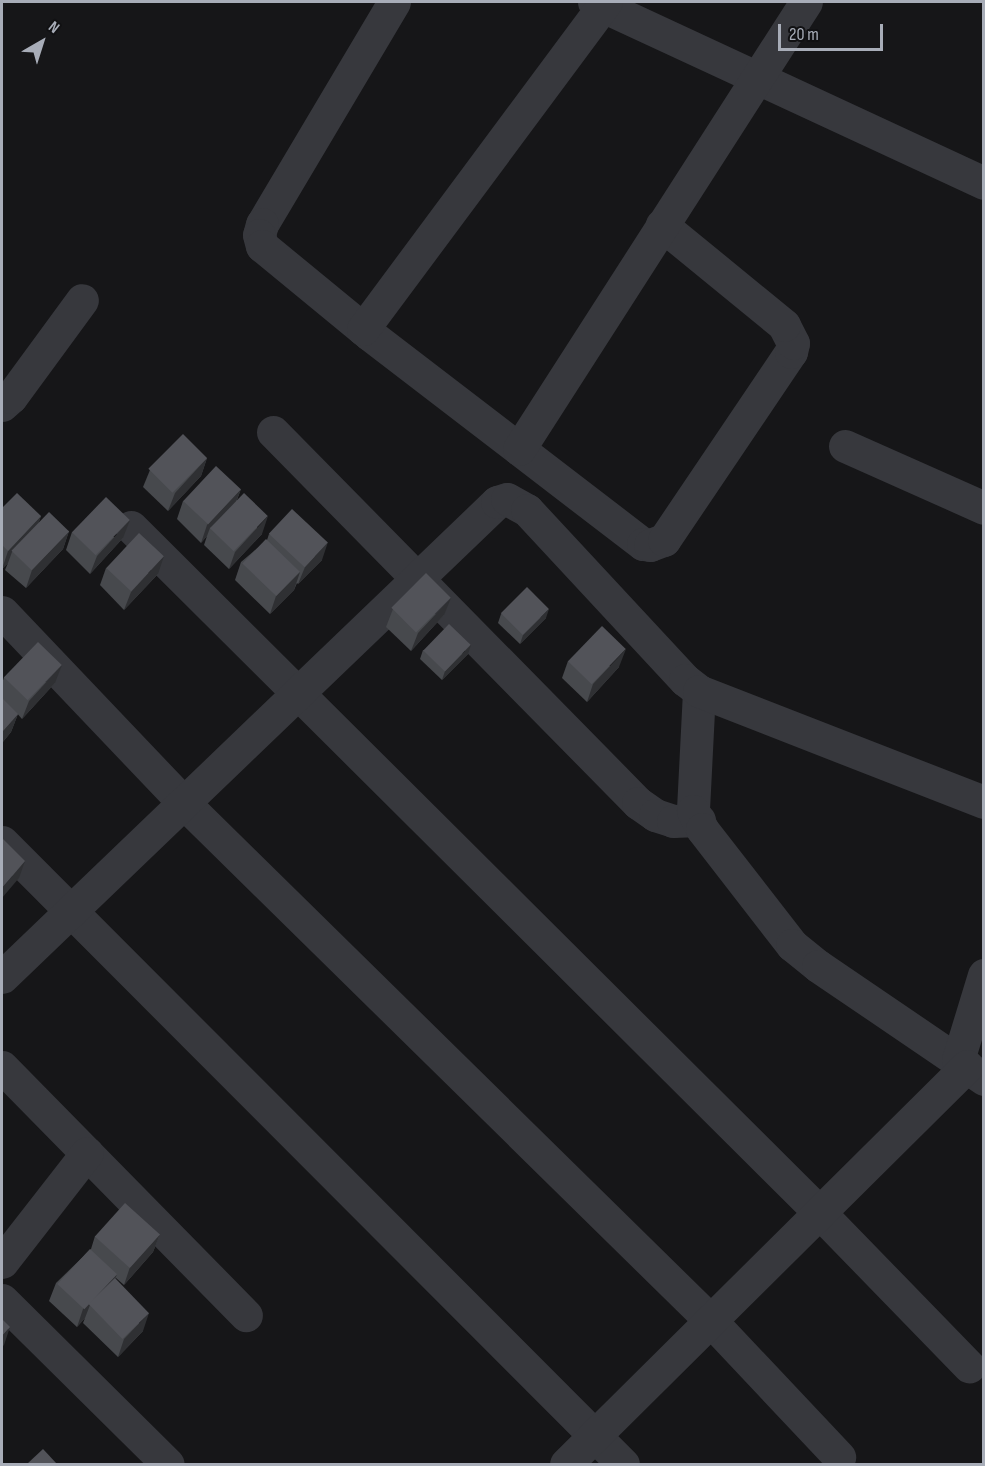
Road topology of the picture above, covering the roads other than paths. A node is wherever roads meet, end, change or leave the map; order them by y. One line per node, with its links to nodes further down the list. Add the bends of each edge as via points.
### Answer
1 (394, 2): 8 (street, via 259,235 269,254)
2 (806, 2): 4 (street)
3 (601, 3): 4 (street); 8 (street)
4 (756, 77): 5 (street); 6 (street)
5 (984, 183)
6 (662, 225): 12 (street); 12 (street, via 784,325 793,343 790,352 658,544 643,543)
7 (82, 300): 9 (street)
8 (363, 330): 12 (street)
9 (2, 405)
10 (273, 432): 15 (street)
11 (845, 446): 13 (street)
12 (519, 449)
13 (984, 508)
14 (131, 527): 18 (street)
15 (417, 579): 17 (street, via 497,502 507,499 527,510); 18 (street); 21 (street, via 638,803 673,821)
16 (2, 612): 20 (street)
17 (699, 691): 19 (street); 21 (street, via 693,811)
18 (298, 693): 20 (street); 29 (street)
19 (984, 802)
20 (184, 803): 23 (street); 33 (street)
21 (699, 820): 27 (street, via 792,945)
22 (2, 842): 23 (street)
23 (69, 912): 25 (street); 35 (street)
24 (984, 975): 27 (street)
25 (2, 977)
26 (2, 1067): 28 (street)
27 (970, 1068): 29 (street)
28 (87, 1153): 30 (street); 32 (street)
29 (820, 1213): 33 (street); 34 (street)
30 (2, 1262)
31 (2, 1300): 37 (street)
32 (246, 1316)
33 (711, 1321): 35 (street); 36 (street)
34 (969, 1366)
35 (596, 1435): 38 (street); 39 (street)
36 (839, 1457)
37 (166, 1464)
38 (566, 1464)
39 (623, 1464)

